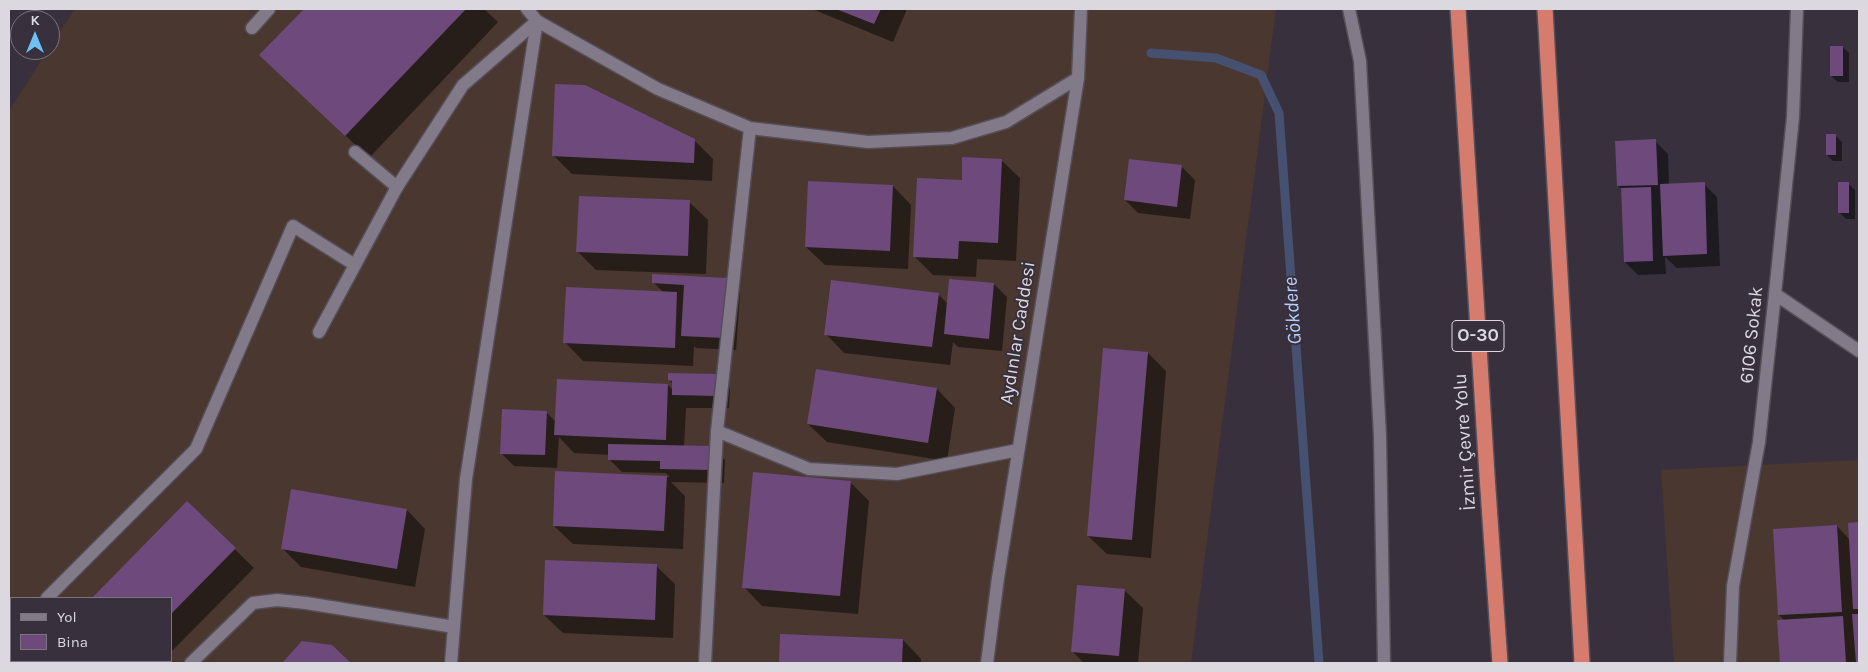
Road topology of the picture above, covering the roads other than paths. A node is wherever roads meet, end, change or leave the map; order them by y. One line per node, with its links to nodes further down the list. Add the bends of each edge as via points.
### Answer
1 (269, 9): 9 (street)
2 (527, 9): 8 (street)
3 (1081, 9): 10 (street, Aydınlar Caddesi)
4 (1349, 9): 26 (street, via 1360,61 1380,436)
5 (1458, 9): 27 (highway, İzmir Çevre Yolu / O-30)
6 (1545, 9): 28 (highway)
7 (1797, 9): 15 (street, 6106 Sokak, via 1793,117)
8 (538, 21): 11 (street, via 658,89); 13 (street, via 464,85); 21 (street, via 466,479)
9 (252, 28)
10 (1078, 78): 11 (street, via 1006,122 952,138 868,142); 19 (street, Aydınlar Caddesi)
11 (750, 128): 18 (street)
12 (355, 152): 13 (street)
13 (397, 187): 14 (street)
14 (355, 265): 16 (street); 20 (street, via 293,226 196,449)
15 (1775, 294): 17 (street); 29 (street, 6106 Sokak, via 1759,442 1733,586)
16 (318, 332)
17 (1859, 351)
18 (717, 431): 19 (street, via 809,469 897,474); 24 (street)
19 (1018, 450): 25 (street, Aydınlar Caddesi)
20 (48, 597)
21 (454, 627): 22 (street, via 306,603 277,600 253,603); 23 (street)
22 (190, 663)
23 (451, 663)
24 (705, 663)
25 (987, 663)
26 (1384, 663)
27 (1500, 663)
28 (1582, 663)
29 (1730, 663)

